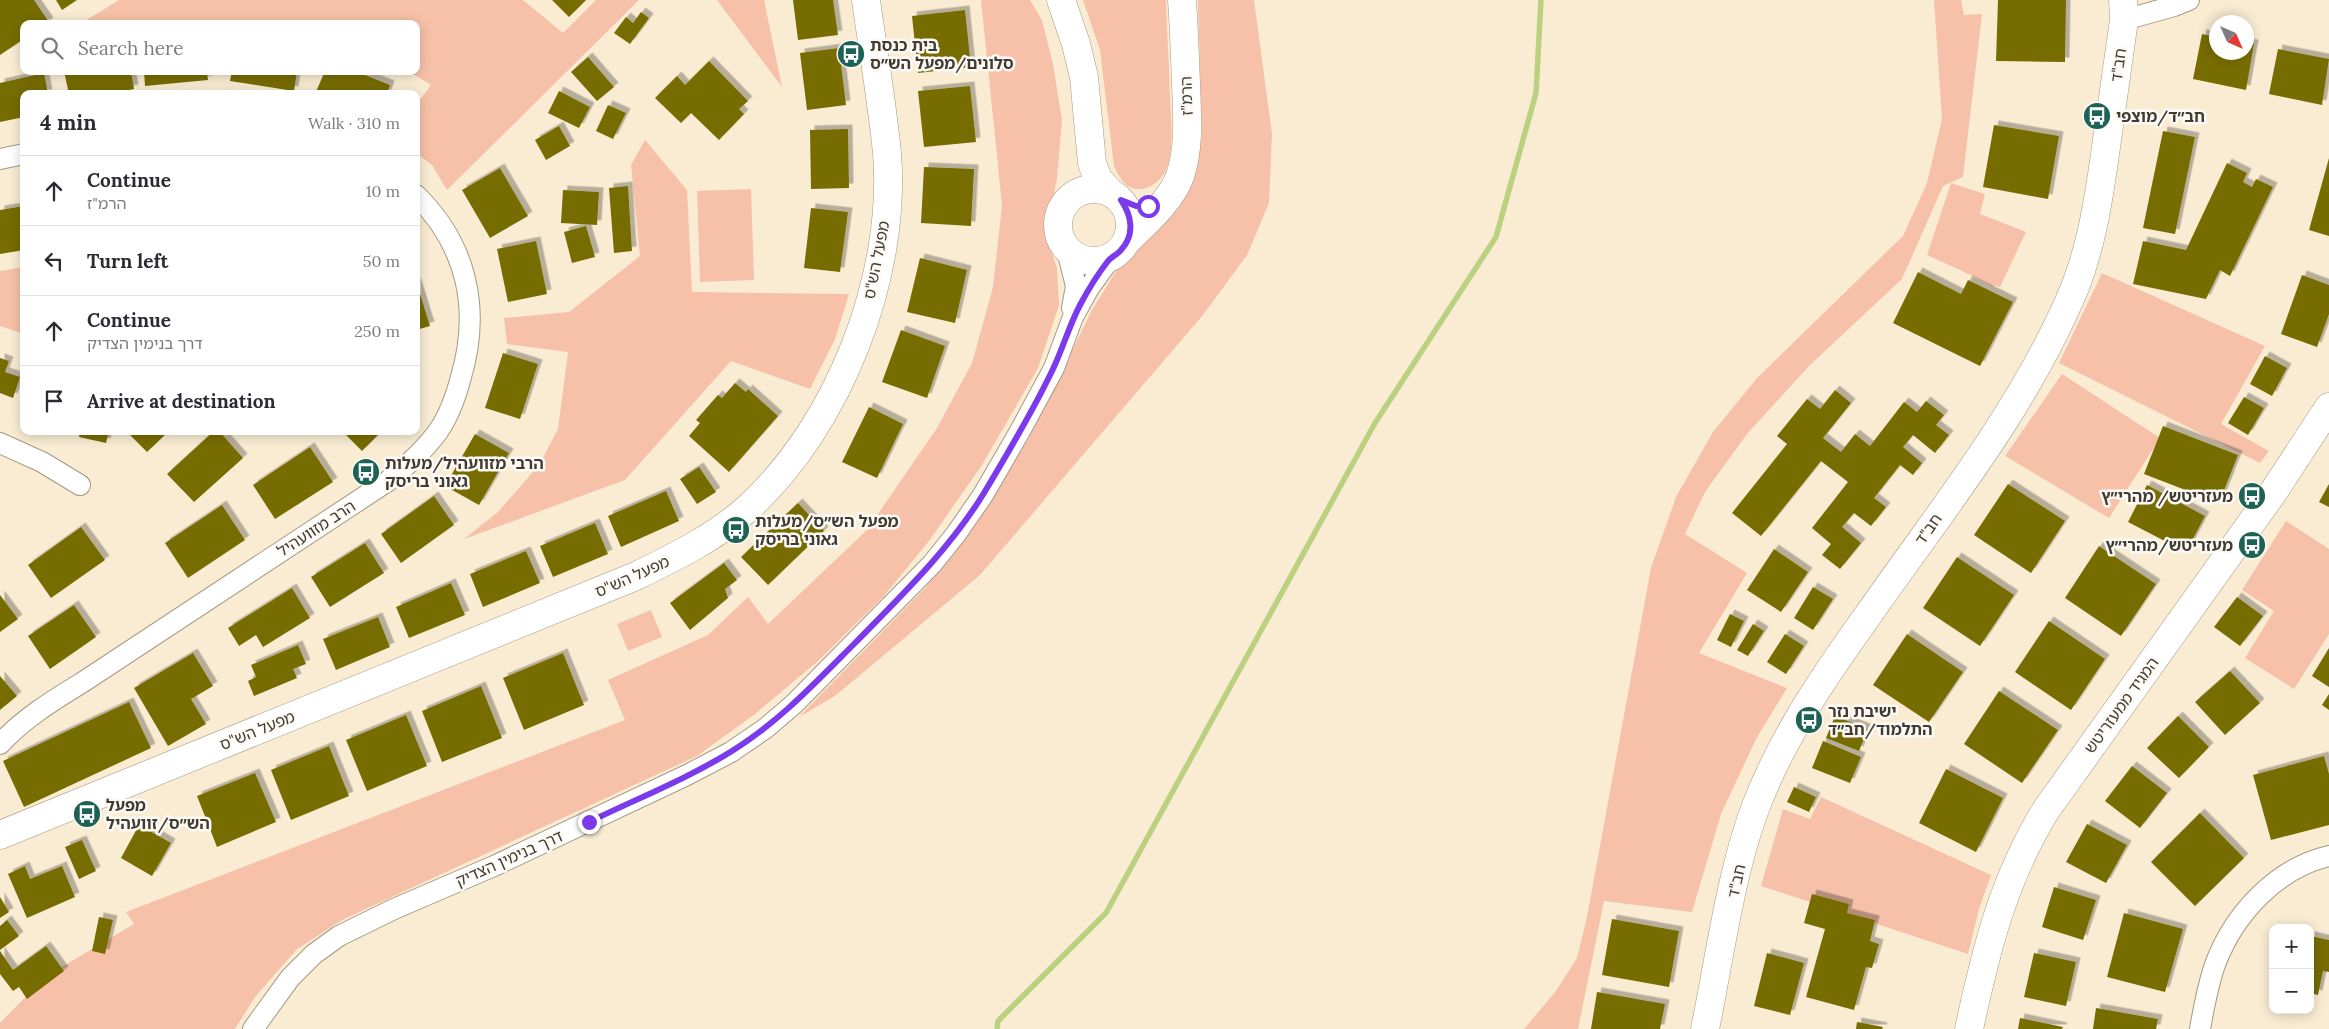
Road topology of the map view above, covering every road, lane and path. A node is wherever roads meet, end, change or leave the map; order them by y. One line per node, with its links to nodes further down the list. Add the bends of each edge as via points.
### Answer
1 (866, 0): 20 (street, מפעל הש"ס, via 887,154 883,240 872,291 844,376 821,417 775,482 747,509 716,532 636,576)
2 (1061, 0): 6 (street, via 1076,44)
3 (1182, 0): 9 (street, הרמ"ז, via 1188,126 1179,177)
4 (2189, 0): 5 (street, via 2174,6)
5 (2124, 10): 23 (street, חב"ד, via 2100,191 2072,296 2032,377 1823,679 1781,753 1758,800 1745,840)
6 (1087, 105): 10 (street, via 1080,170); 11 (street, via 1092,163 1098,179)
7 (20, 155): 8 (street)
8 (0, 159)
9 (1172, 190): 11 (street, via 1148,206 1136,206); 14 (street, הרמ"ז)
10 (1072, 196): 11 (street, via 1091,189); 13 (street, via 1064,205 1058,222 1061,240)
11 (1116, 196): 14 (street, via 1131,219 1131,231)
12 (420, 199): 19 (street, הרב מזוועהיל, via 446,231 456,252 466,279 470,308 466,363 455,399 439,430 388,481 36,711)
13 (1067, 250): 14 (street, via 1076,257 1098,262); 15 (street, via 1076,286)
14 (1118, 250): 15 (street, via 1089,288)
15 (1068, 329): 22 (street, דרך בנימין הצדיק, via 1054,368 1020,431 956,534 925,571 794,704 731,752 686,775 338,936 290,978)
16 (2329, 407): 24 (street, המגיד ממעזריטש, via 2272,494 2026,842 1998,911)
17 (0, 443): 18 (street, via 42,462)
18 (80, 485)
19 (0, 744)
20 (0, 834)
21 (2329, 856): 25 (street, via 2291,870 2248,908 2230,932 2216,963)
22 (253, 1029)
23 (1705, 1029)
24 (1969, 1029)
25 (2200, 1029)

